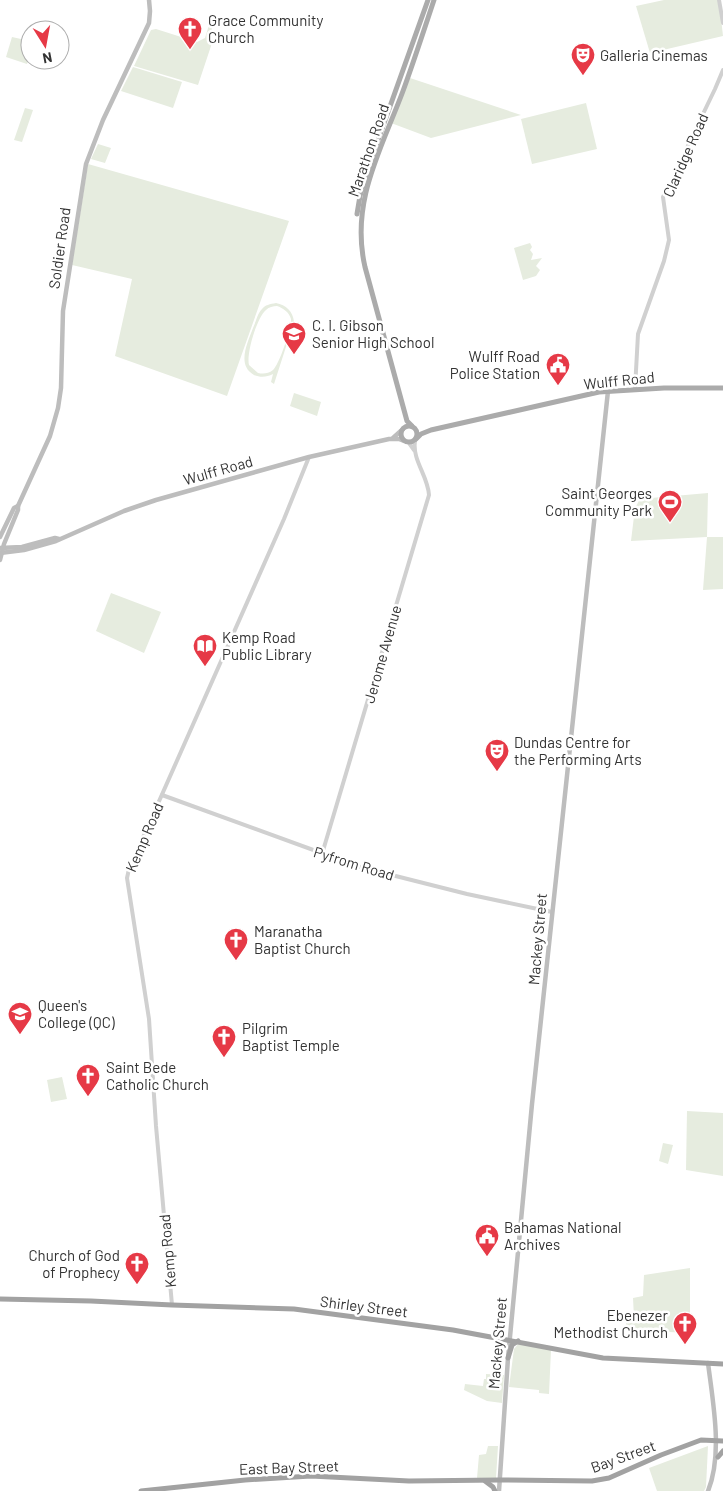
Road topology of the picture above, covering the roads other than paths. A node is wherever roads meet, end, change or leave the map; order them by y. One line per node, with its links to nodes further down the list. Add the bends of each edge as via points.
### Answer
1 (149, 0): 16 (main road, Soldier Road, via 149,23 86,164 65,297 58,408 54,428)
2 (428, 0): 11 (main road, Marathon Road, via 364,182 356,226 359,255 400,403)
3 (434, 0): 10 (main road, Marathon Road, via 404,90 369,179 360,220 365,267 407,421)
4 (719, 0): 5 (street)
5 (723, 22)
6 (723, 70): 8 (street, Claridge Road, via 678,173 663,197 669,240 638,334)
7 (723, 388): 8 (main road, Wulff Road)
8 (635, 389): 9 (main road, Wulff Road)
9 (608, 391): 12 (main road, Wulff Road); 22 (main road, Mackey Street)
10 (412, 427): 11 (main road); 12 (main road, Wulff Road); 14 (main road, Marathon Road, via 417,431)
11 (403, 429): 13 (main road, Wulff Road); 14 (main road, Marathon Road, via 401,437)
12 (432, 430): 14 (main road, Wulff Road)
13 (390, 439): 14 (main road, Wulff Road); 15 (main road, Wulff Road)
14 (411, 441): 21 (street, Jerome Avenue, via 429,495)
15 (309, 458): 18 (main road, Wulff Road, via 156,500 56,541 24,550); 20 (street, Kemp Road)
16 (18, 506): 17 (main road, Soldier Road, via 14,508); 18 (main road, Soldier Road)
17 (0, 538)
18 (1, 551): 19 (main road, Soldier Road)
19 (0, 560)
20 (162, 795): 21 (street, Pyfrom Road); 24 (street, Kemp Road, via 129,869 126,884 149,1019)
21 (322, 854): 22 (street, Pyfrom Road, via 382,873)
22 (552, 912): 25 (main road, Mackey Street)
23 (0, 1299): 24 (highway, Shirley Street)
24 (172, 1306): 25 (highway, Shirley Street, via 294,1309)
25 (510, 1340): 26 (highway, Shirley Street); 27 (main road, Mackey Street)
26 (518, 1341): 27 (highway, via 512,1345); 28 (highway, Shirley Street, via 597,1357)
27 (508, 1358): 33 (main road, Mackey Street)
28 (708, 1363): 29 (highway, Shirley Street); 30 (main road)
29 (723, 1364)
30 (721, 1441): 32 (main road); 33 (highway, Bay Street, via 701,1440 601,1480)
31 (723, 1451): 32 (highway)
32 (718, 1457): 35 (main road)
33 (499, 1480): 34 (highway, East Bay Street); 38 (main road, Mackey Street)
34 (484, 1481): 36 (highway, East Bay Street, via 409,1482 311,1476); 37 (highway)
35 (709, 1490)
36 (141, 1491)
37 (495, 1491)
38 (499, 1491)

